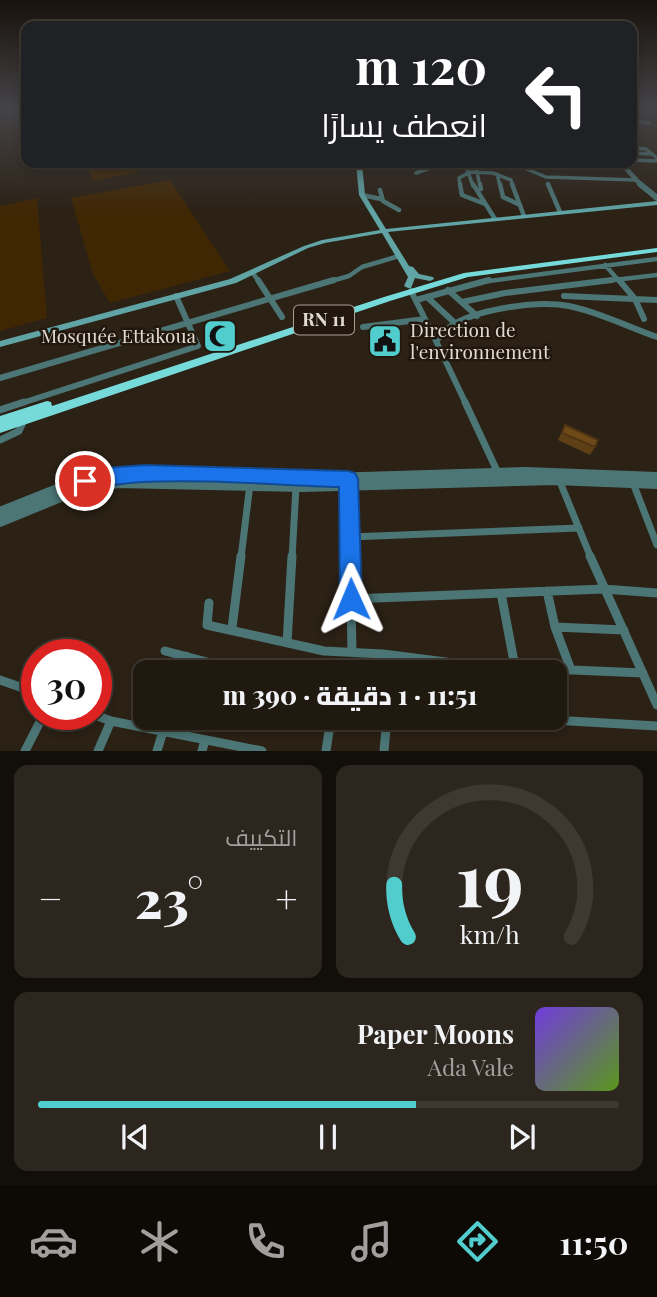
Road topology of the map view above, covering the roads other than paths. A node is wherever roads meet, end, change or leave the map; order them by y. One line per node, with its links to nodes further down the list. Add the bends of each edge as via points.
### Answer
1 (359, 168): 15 (main road)
2 (430, 168): 9 (street)
3 (466, 168): 7 (street)
4 (476, 168): 8 (street)
5 (524, 168): 11 (street, via 546,177)
6 (625, 168): 11 (street)
7 (467, 172): 8 (street); 18 (street); 18 (street, via 459,178 462,195)
8 (476, 172): 10 (street); 13 (street)
9 (416, 173)
10 (497, 174): 19 (street, via 512,181); 19 (street, via 503,197)
11 (636, 180): 17 (street)
12 (548, 184): 21 (street)
13 (481, 189)
14 (380, 190): 16 (street)
15 (362, 195): 16 (street); 24 (main road)
16 (381, 199): 20 (street)
17 (656, 200): 21 (main road)
18 (485, 204): 23 (street)
19 (520, 205): 22 (street)
20 (399, 210)
21 (561, 212): 22 (main road)
22 (524, 216): 23 (main road)
23 (495, 219): 24 (main road)
24 (383, 231): 26 (main road); 29 (main road, via 313,244)
25 (657, 248): 32 (highway, RN 11, via 500,264); 37 (highway, RN 11, via 500,269)
26 (401, 256): 32 (main road, via 415,275); 37 (main road, via 412,277); 41 (street)
27 (657, 259): 28 (street)
28 (605, 265): 31 (street); 33 (street)
29 (253, 273): 38 (main road); 41 (street)
30 (657, 275): 33 (street)
31 (514, 277): 35 (street); 36 (street)
32 (430, 279): 37 (highway, RN 11)
33 (618, 279): 34 (street); 42 (street)
34 (558, 287): 36 (street); 39 (street)
35 (448, 290): 40 (street); 44 (street)
36 (524, 291): 44 (street)
37 (412, 292): 40 (street); 48 (street); 58 (highway, RN 11); 59 (highway, RN 11)
38 (176, 296): 50 (street); 55 (main road)
39 (564, 296): 42 (street); 45 (street)
40 (427, 297): 51 (street)
41 (270, 299): 47 (street); 50 (street)
42 (635, 299): 43 (street); 49 (street)
43 (657, 300)
44 (462, 302): 46 (street)
45 (567, 305): 46 (street, via 533,305); 53 (street)
46 (477, 316): 51 (street)
47 (282, 317)
48 (425, 319): 52 (street); 54 (street)
49 (645, 319)
50 (188, 323): 56 (street); 57 (street, via 198,346)
51 (457, 325): 54 (street)
52 (363, 327)
53 (657, 337)
54 (436, 341): 62 (street)
55 (0, 344)
56 (0, 378)
57 (0, 410)
58 (0, 420)
59 (25, 420): 60 (highway, RN 11); 61 (street, via 19,431)
60 (0, 428)
61 (0, 440)
62 (498, 473): 63 (street); 66 (street)
63 (558, 476): 64 (street); 66 (street); 67 (street); 72 (street)
64 (657, 477)
65 (250, 482): 66 (street); 69 (street); 70 (street, via 145,473 103,476); 71 (street, via 117,483 68,494); 82 (street)
66 (348, 483): 69 (street); 73 (street)
67 (633, 483): 68 (street); 74 (street)
68 (657, 484)
69 (296, 487): 84 (street)
70 (0, 512)
71 (0, 522)
72 (579, 528): 73 (street); 75 (street)
73 (350, 537): 79 (street)
74 (657, 545)
75 (604, 589): 76 (street); 78 (street); 83 (street)
76 (547, 592): 77 (street); 81 (street)
77 (501, 593): 79 (street); 91 (street)
78 (657, 593)
79 (351, 599): 86 (street)
80 (209, 603): 82 (street, via 207,625)
81 (555, 627): 83 (street); 93 (street)
82 (232, 628): 84 (street)
83 (624, 631): 94 (street)
84 (287, 643): 86 (street)
85 (165, 651): 87 (street)
86 (352, 652): 90 (street)
87 (186, 656): 88 (street); 89 (street)
88 (185, 660)
89 (201, 660)
90 (439, 660)
91 (514, 660)
92 (567, 670): 93 (street)
93 (571, 670): 94 (street)
94 (643, 673): 97 (street)
95 (0, 680): 96 (street)
96 (21, 687)
97 (657, 705)
98 (112, 721): 105 (street)
99 (567, 721): 100 (street)
100 (657, 726)
101 (35, 730): 107 (street)
102 (107, 730): 108 (street)
103 (329, 730): 111 (street)
104 (386, 730): 112 (street)
105 (163, 732): 106 (street); 109 (street)
106 (204, 745): 110 (street)
107 (24, 751)
108 (98, 751)
109 (157, 751)
110 (262, 751)
111 (326, 751)
112 (384, 751)

